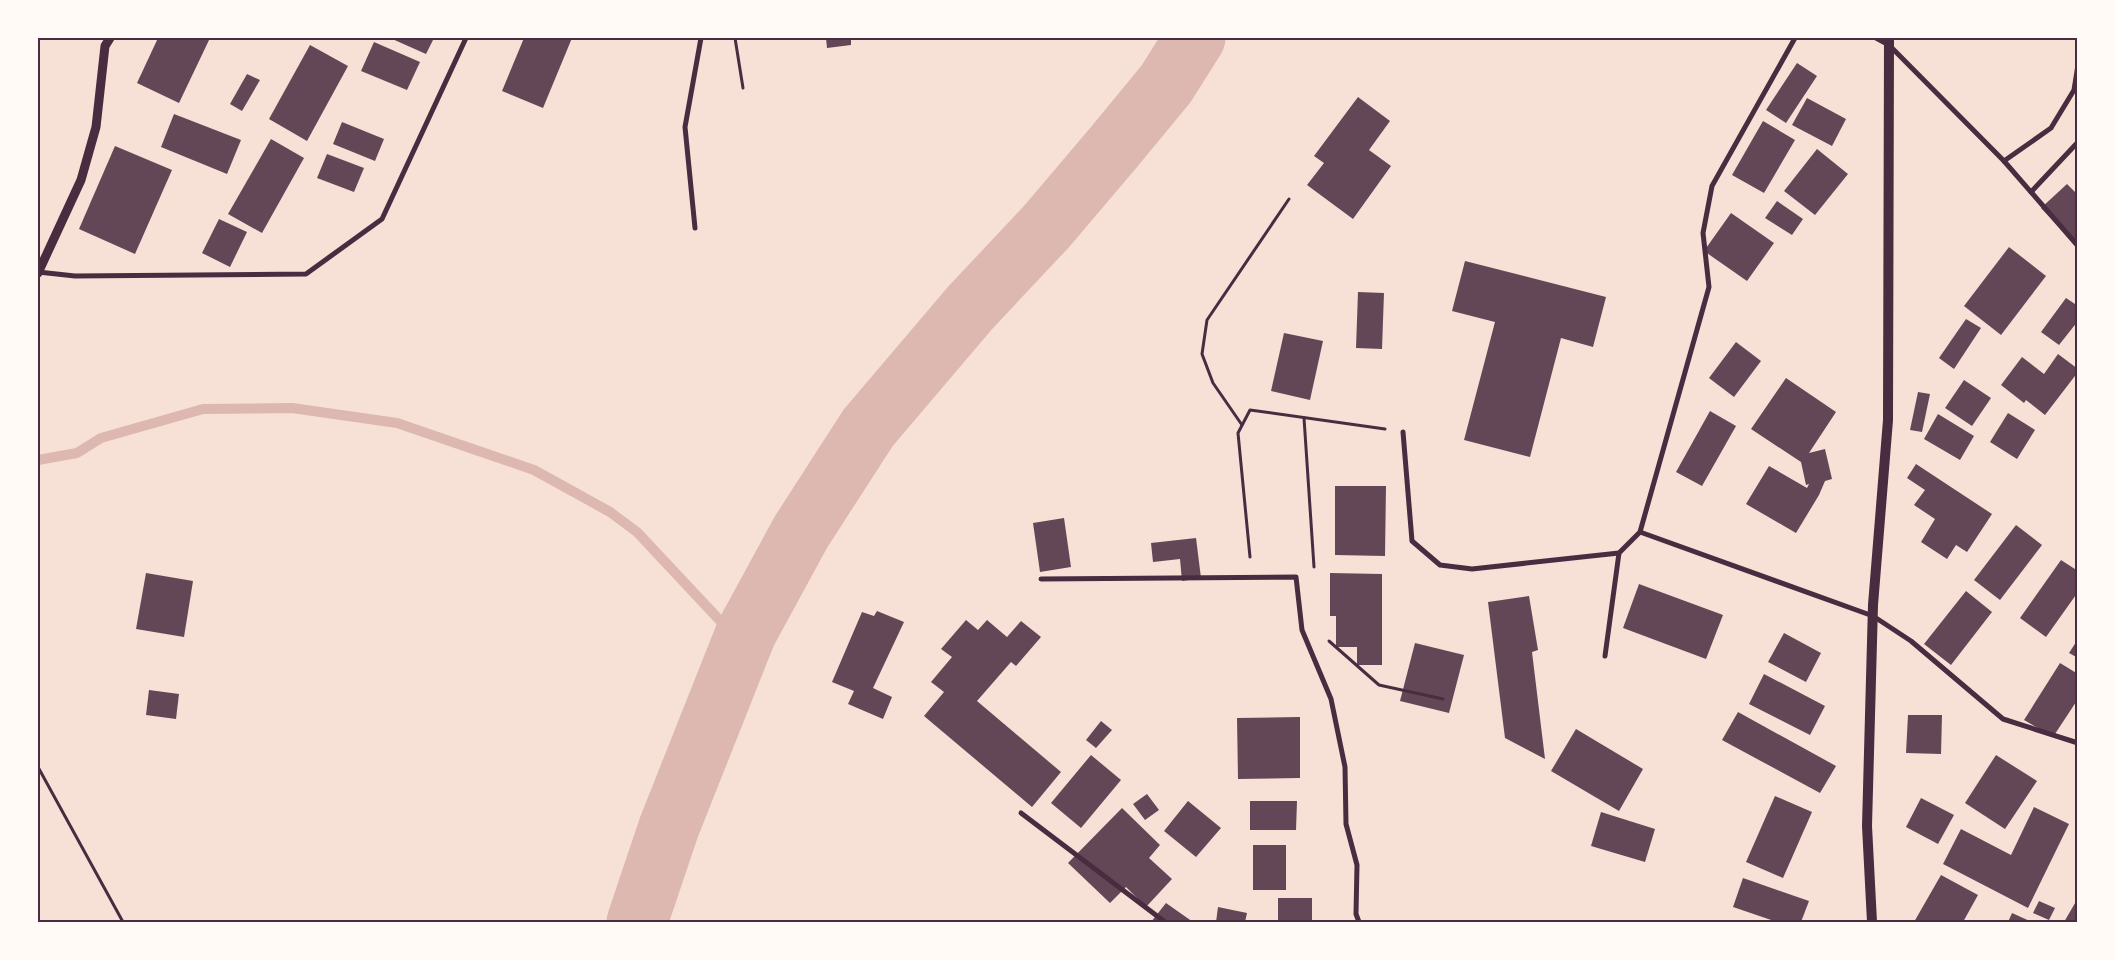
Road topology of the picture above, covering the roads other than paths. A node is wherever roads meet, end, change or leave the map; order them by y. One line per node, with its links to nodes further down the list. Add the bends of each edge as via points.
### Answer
1 (110, 38): 13 (street, via 105,46 96,127 81,180)
2 (466, 38): 13 (street, via 382,219 306,274 75,276)
3 (700, 38): 11 (street, via 685,127)
4 (1795, 38): 15 (street, via 1712,186 1702,233 1709,287)
5 (1876, 38): 6 (street)
6 (1888, 41): 9 (street); 18 (main road, via 1888,420)
7 (2078, 65): 9 (street, via 2074,90 2051,128)
8 (2078, 142): 10 (street)
9 (2004, 162): 10 (street)
10 (2030, 192): 12 (street)
11 (695, 228)
12 (2078, 246)
13 (38, 272)
14 (1403, 432): 16 (street, via 1412,541 1440,565 1472,569)
15 (1640, 532): 16 (street); 18 (street)
16 (1619, 553): 19 (street)
17 (1041, 579): 23 (street, via 1296,577 1302,630 1330,699 1345,767 1346,824 1357,865 1356,914)
18 (1873, 616): 20 (street, via 1911,641 2003,719); 24 (main road, via 1867,826)
19 (1606, 656)
20 (2078, 743)
21 (1021, 813): 22 (street)
22 (1165, 922)
23 (1359, 922)
24 (1872, 922)

